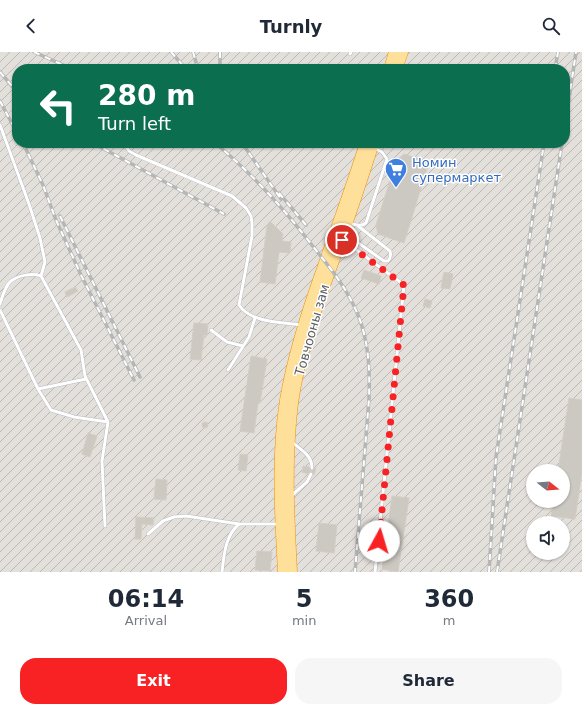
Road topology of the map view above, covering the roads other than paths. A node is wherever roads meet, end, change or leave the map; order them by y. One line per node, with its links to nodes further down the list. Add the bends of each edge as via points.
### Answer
1 (394, 52): 3 (highway)
2 (403, 52): 4 (highway)
3 (390, 64)
4 (399, 64)
5 (0, 125): 13 (lane, via 40,238 45,262)
6 (127, 148): 16 (lane, via 136,156 232,196 246,208 251,216 252,236 239,304 242,310)
7 (369, 148): 10 (highway, Товчооны зам)
8 (369, 148): 17 (highway, Товчооны зам)
9 (376, 148): 11 (lane, via 387,159 366,223)
10 (347, 223): 11 (lane); 12 (highway, Товчооны зам)
11 (358, 226): 12 (lane, via 390,251 390,259 384,261 354,240)
12 (343, 241): 24 (highway, Товчооны зам, via 303,353); 35 (lane, via 404,285)
13 (41, 276): 14 (lane, via 25,275 11,281 2,294); 21 (lane, via 81,350)
14 (0, 304)
15 (0, 310): 22 (lane)
16 (255, 318): 17 (lane); 19 (lane)
17 (303, 325): 29 (highway, Товчооны зам, via 284,408 280,447)
18 (211, 330): 19 (lane, via 227,342)
19 (243, 346): 20 (lane)
20 (228, 370)
21 (86, 379): 22 (lane); 23 (lane)
22 (38, 389): 23 (lane, via 48,407 55,412)
23 (108, 422): 30 (lane, via 102,461)
24 (289, 440): 25 (lane, via 310,458); 27 (highway, Товчооны зам)
25 (312, 468)
26 (311, 474): 27 (lane, via 307,482)
27 (289, 497): 34 (highway, Товчооны зам)
28 (239, 524): 29 (lane); 31 (lane, via 186,516 174,517 163,521); 32 (lane, via 229,535)
29 (280, 524): 33 (highway, Товчооны зам)
30 (105, 526)
31 (148, 534)
32 (222, 572)
33 (283, 572)
34 (292, 572)
35 (375, 572)

